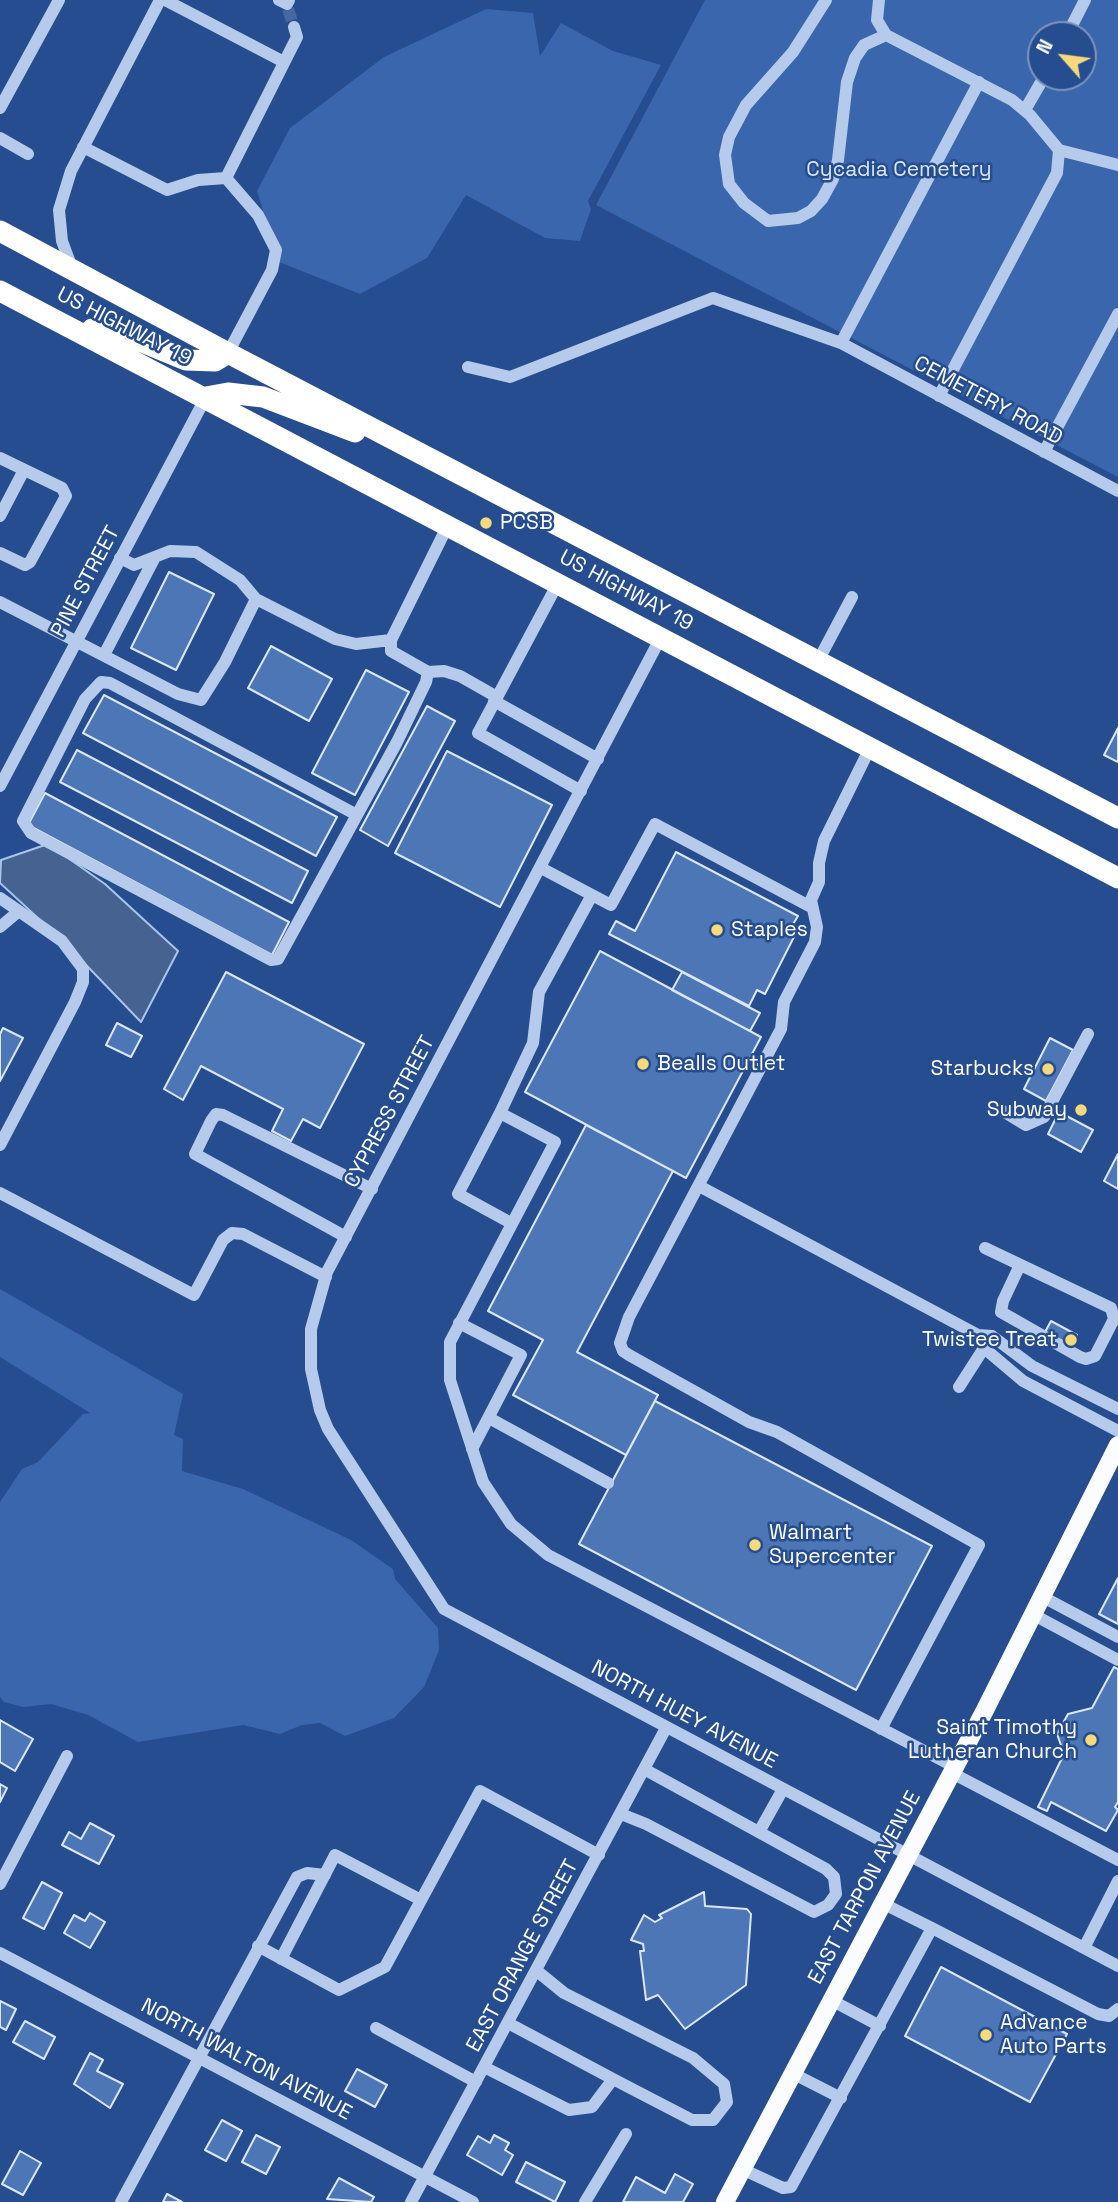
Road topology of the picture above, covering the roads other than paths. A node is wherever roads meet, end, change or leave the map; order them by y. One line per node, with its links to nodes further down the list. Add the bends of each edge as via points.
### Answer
1 (58, 0): 13 (street)
2 (160, 0): 16 (street)
3 (166, 0): 10 (street)
4 (825, 0): 9 (street, via 793,52 746,105 729,137 725,155 729,184 744,203 768,220 798,218 822,199 836,170 847,82 855,58 864,46)
5 (878, 0): 9 (street, via 877,20)
6 (1085, 0): 7 (street)
7 (1074, 21)
8 (296, 32): 10 (street)
9 (886, 35): 11 (street)
10 (284, 62): 20 (street)
11 (979, 82): 14 (street); 26 (street)
12 (1036, 91): 14 (street)
13 (0, 108)
14 (1025, 110): 17 (street)
15 (0, 138): 18 (street)
16 (83, 147): 20 (street, via 167,190 198,180); 22 (street, via 59,210 62,241)
17 (1059, 150): 19 (street); 30 (street, via 1058,173)
18 (28, 154)
19 (1118, 165)
20 (226, 178): 27 (street, via 258,215 276,250 272,270)
21 (0, 231): 22 (highway, US HIGHWAY 19)
22 (73, 269): 27 (highway, US HIGHWAY 19)
23 (0, 290): 25 (highway, US HIGHWAY 19)
24 (1118, 314): 31 (street)
25 (62, 323): 27 (highway, via 135,339 186,360 215,361); 29 (highway, US HIGHWAY 19)
26 (841, 343): 28 (street, CEMETERY ROAD, via 713,298 510,377); 30 (street, CEMETERY ROAD)
27 (228, 354): 33 (highway, US HIGHWAY 19)
28 (468, 367)
29 (206, 397): 33 (highway, via 228,393 263,397); 37 (highway, US HIGHWAY 19); 39 (street, PINE STREET)
30 (945, 404): 31 (street, CEMETERY ROAD)
31 (1044, 452): 35 (street, CEMETERY ROAD)
32 (0, 458): 34 (street)
33 (430, 459): 49 (highway, US HIGHWAY 19)
34 (24, 470): 36 (street); 38 (street, via 62,488 66,496 30,562 25,565)
35 (1118, 491)
36 (0, 516)
37 (448, 525): 41 (highway, US HIGHWAY 19); 46 (street)
38 (0, 553)
39 (120, 558): 40 (street, via 134,565); 47 (street, PINE STREET)
40 (154, 559): 43 (street, via 170,551 196,552 240,580); 48 (street)
41 (558, 583): 45 (highway, US HIGHWAY 19); 51 (street)
42 (852, 597): 49 (street)
43 (256, 599): 46 (street, via 335,639 356,644); 48 (street, via 201,700 178,694)
44 (0, 602): 47 (street)
45 (661, 637): 52 (highway, US HIGHWAY 19); 53 (street, CYPRESS STREET)
46 (391, 640): 50 (street, via 391,651)
47 (77, 641): 48 (street); 54 (street, PINE STREET)
48 (104, 655)
49 (818, 661): 57 (highway, US HIGHWAY 19)
50 (428, 672): 51 (street, via 460,676); 56 (street)
51 (496, 699): 53 (street); 55 (street, via 478,733)
52 (870, 748): 59 (highway, US HIGHWAY 19); 62 (street, via 829,828)
53 (598, 759): 55 (street, CYPRESS STREET)
54 (0, 786)
55 (581, 792): 58 (street, CYPRESS STREET)
56 (357, 815): 56 (street, via 284,953 271,960 31,833 23,821 85,699 101,682)
57 (1118, 818)
58 (541, 868): 60 (street); 70 (street, CYPRESS STREET)
59 (1118, 878)
60 (593, 895): 62 (street, via 611,905 655,824); 67 (street, via 539,992 533,1043)
61 (0, 898): 63 (street)
62 (811, 907): 69 (street, via 817,927 815,942 783,1002 781,1029)
63 (19, 911): 64 (street); 68 (street, via 74,954 83,969 83,982)
64 (0, 927)
65 (1088, 1034): 66 (street, via 1044,1116 1026,1125)
66 (1003, 1111)
67 (500, 1114): 72 (street, via 458,1194); 72 (street, via 555,1142)
68 (0, 1145)
69 (699, 1186): 78 (street); 93 (street, via 621,1333 623,1352 979,1545)
70 (372, 1188): 73 (street, CYPRESS STREET); 73 (street, via 223,1115 216,1114 211,1121 195,1154)
71 (0, 1193): 76 (street, via 194,1295 223,1240 232,1233 243,1234)
72 (511, 1223): 77 (street)
73 (346, 1237): 76 (street, CYPRESS STREET)
74 (985, 1248): 75 (street)
75 (1020, 1265): 75 (street, via 1111,1308 1114,1319 1095,1356 1080,1357 1001,1312)
76 (326, 1277): 88 (street, CYPRESS STREET, via 311,1329 311,1369 320,1410)
77 (459, 1323): 82 (street, via 521,1355); 85 (street, via 450,1342 450,1380)
78 (978, 1335): 79 (street); 81 (street, via 992,1336 1032,1366)
79 (984, 1348): 80 (street); 83 (street, via 1023,1381)
80 (959, 1387)
81 (1118, 1409)
82 (489, 1418): 85 (street); 86 (street)
83 (1118, 1431)
84 (1118, 1445): 87 (main road, EAST TARPON AVENUE)
85 (472, 1449): 93 (street, via 483,1482 511,1524 548,1555)
86 (608, 1483)
87 (1043, 1597): 89 (main road, EAST TARPON AVENUE); 90 (street)
88 (444, 1609): 92 (street, NORTH HUEY AVENUE)
89 (1034, 1615): 91 (street); 96 (main road, EAST TARPON AVENUE)
90 (1118, 1637)
91 (1118, 1660)
92 (666, 1728): 95 (street, EAST ORANGE STREET); 97 (street, NORTH HUEY AVENUE)
93 (881, 1729): 96 (street)
94 (67, 1756): 105 (street)
95 (644, 1769): 98 (street, EAST ORANGE STREET); 99 (street)
96 (954, 1770): 101 (main road, EAST TARPON AVENUE); 102 (street)
97 (783, 1789): 99 (street); 101 (street, NORTH HUEY AVENUE)
98 (621, 1814): 99 (street, via 804,1909 814,1912 828,1905 836,1894 834,1877); 100 (street, EAST ORANGE STREET)
99 (759, 1832)
100 (599, 1855): 106 (street, via 480,1791); 114 (street, EAST ORANGE STREET)
101 (907, 1855): 107 (main road, EAST TARPON AVENUE); 110 (street, NORTH HUEY AVENUE)
102 (1118, 1860)
103 (325, 1875): 106 (street, via 335,1855); 109 (street, via 307,1872 297,1877); 112 (street)
104 (1118, 1881): 110 (street)
105 (0, 1884)
106 (421, 1900): 112 (street, via 385,1967 339,1990)
107 (882, 1903): 108 (street); 115 (main road, EAST TARPON AVENUE)
108 (932, 1928): 116 (street, via 1098,2014 1109,2016); 118 (street)
109 (258, 1946): 112 (street); 120 (street)
110 (1084, 1948): 113 (street, NORTH HUEY AVENUE)
111 (0, 1953): 120 (street, NORTH WALTON AVENUE)
112 (281, 1959)
113 (1118, 1966)
114 (537, 1971): 117 (street, EAST ORANGE STREET); 123 (street, via 564,1993 693,2058 724,2084 727,2102 713,2120 692,2120)
115 (831, 2000): 118 (street); 122 (main road, EAST TARPON AVENUE)
116 (1118, 2009)
117 (508, 2023): 121 (street, EAST ORANGE STREET); 123 (street)
118 (880, 2026): 125 (street)
119 (376, 2028): 124 (street)
120 (199, 2057): 128 (street, NORTH WALTON AVENUE); 129 (street)
121 (484, 2067): 123 (street, via 569,2110 592,2107); 124 (street, EAST ORANGE STREET)
122 (792, 2073): 125 (street); 127 (main road, EAST TARPON AVENUE)
123 (613, 2079)
124 (476, 2082): 128 (street, EAST ORANGE STREET)
125 (841, 2098): 127 (street, via 791,2188)
126 (626, 2134): 132 (street)
127 (742, 2169): 133 (main road, EAST TARPON AVENUE)
128 (425, 2176): 130 (street, EAST ORANGE STREET); 131 (street, NORTH WALTON AVENUE)
129 (121, 2202)
130 (411, 2202)
131 (473, 2202)
132 (585, 2202)
133 (725, 2202)

